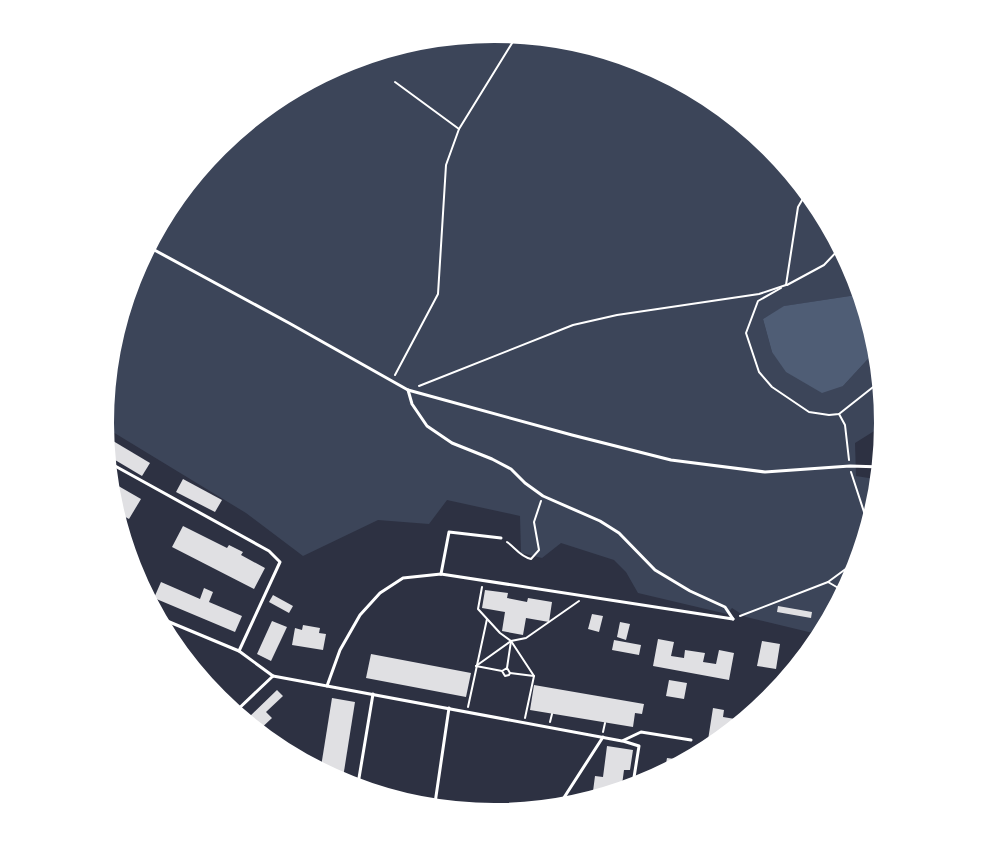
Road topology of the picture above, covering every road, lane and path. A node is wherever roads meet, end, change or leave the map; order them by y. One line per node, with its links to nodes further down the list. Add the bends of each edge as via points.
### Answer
1 (514, 41): 3 (path)
2 (394, 82): 3 (path)
3 (459, 130): 8 (path, via 446,165 438,294)
4 (804, 197): 7 (path, via 798,207)
5 (153, 249): 8 (lane)
6 (837, 252): 7 (path, via 824,265)
7 (786, 285): 10 (path, via 759,294 573,325); 11 (path, via 758,301 746,333 759,372 772,387 809,412)
8 (391, 382): 10 (lane)
9 (876, 385): 11 (path)
10 (408, 390): 13 (lane, via 671,460 765,472); 15 (lane, via 412,404 427,426 452,443 511,469)
11 (839, 414): 13 (path, via 845,425)
12 (113, 465): 28 (lane, via 269,551 280,562)
13 (850, 466): 14 (lane); 16 (path)
14 (876, 467)
15 (543, 496): 17 (path, via 534,522 539,550 531,559 523,557); 23 (lane, via 619,533 655,570 690,592 725,607 733,619)
16 (866, 518)
17 (501, 538): 19 (lane, via 449,532)
18 (851, 565): 21 (path)
19 (441, 574): 20 (lane); 35 (lane, via 403,578 380,593 360,615 340,650)
20 (484, 580): 23 (lane); 25 (path, via 478,608)
21 (828, 582): 22 (path); 24 (path)
22 (840, 589)
23 (586, 596): 27 (path, via 526,638)
24 (746, 614)
25 (487, 618): 27 (path); 29 (path)
26 (165, 620): 28 (lane)
27 (511, 641): 29 (path); 30 (path); 34 (path)
28 (239, 650): 33 (lane)
29 (476, 666): 31 (path); 39 (path)
30 (507, 668): 31 (path); 32 (path)
31 (502, 671): 32 (path, via 505,676)
32 (510, 672): 34 (path)
33 (273, 676): 35 (lane); 38 (lane)
34 (534, 676): 40 (path)
35 (327, 686): 36 (lane)
36 (373, 694): 37 (lane); 45 (lane)
37 (449, 708): 39 (lane); 47 (lane)
38 (238, 709)
39 (467, 712): 40 (lane)
40 (524, 722): 41 (lane)
41 (603, 737): 42 (lane); 46 (lane)
42 (622, 740): 43 (lane, via 640,732); 44 (lane, via 639,746)
43 (691, 740)
44 (633, 781)
45 (358, 782)
46 (562, 801)
47 (435, 803)

